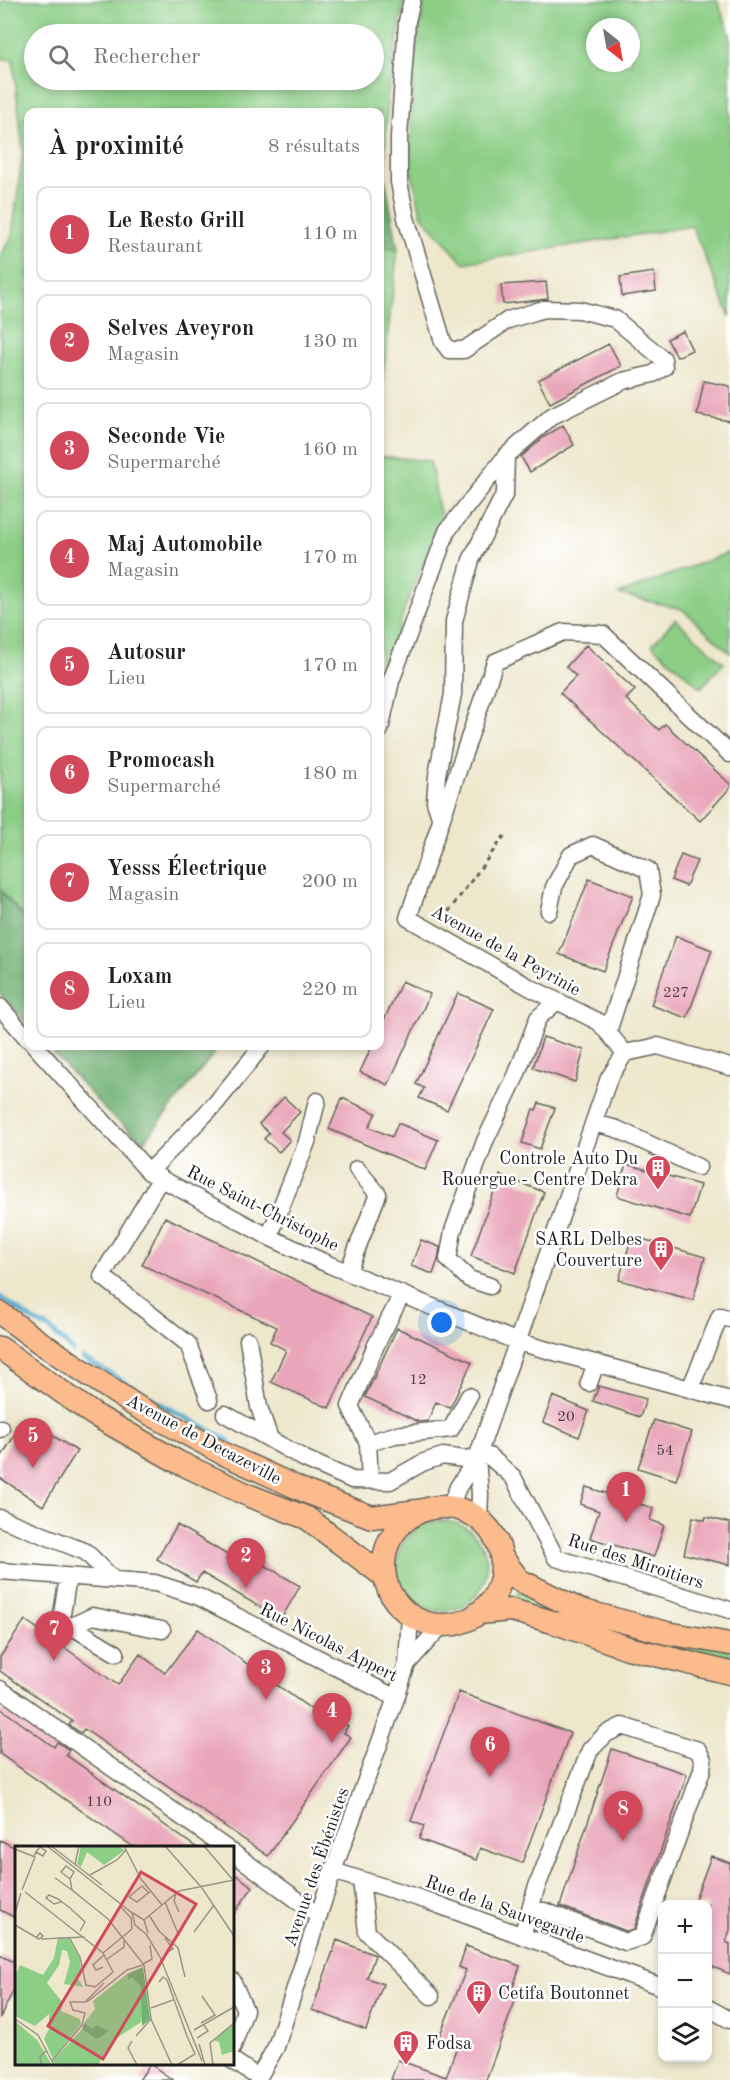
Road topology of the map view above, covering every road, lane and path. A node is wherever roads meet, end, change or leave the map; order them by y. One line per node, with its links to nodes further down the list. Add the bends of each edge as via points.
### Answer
1 (412, 0): 2 (street, via 401,102 399,182 443,342 449,350 464,350 508,320 544,309 580,310 615,319 663,359 664,367 653,375 623,381 552,416)
2 (506, 456): 3 (street, via 447,531 391,681); 5 (street, via 505,493 471,560 454,621 453,694 435,802)
3 (384, 712)
4 (730, 754): 5 (street, Avenue de la Peyrinie, via 603,634 563,632 495,662)
5 (441, 820): 8 (street, Avenue de la Peyrinie, via 408,918)
6 (505, 836): 8 (path)
7 (549, 911): 11 (street, via 554,887 571,855 593,846 648,870 652,895)
8 (433, 932): 9 (street, Avenue de la Peyrinie)
9 (557, 1001): 11 (street, Avenue de la Peyrinie, via 599,1022); 24 (street, via 538,1018 485,1141 453,1231 448,1259 470,1279)
10 (0, 1007): 12 (street)
11 (608, 1032): 15 (street, Avenue de la Peyrinie)
12 (24, 1034)
13 (39, 1050): 21 (street, Rue Saint-Christophe)
14 (259, 1050): 21 (street)
15 (626, 1053): 16 (street, via 658,1046); 18 (street, via 609,1078)
16 (730, 1067)
17 (317, 1101): 22 (street, via 307,1142)
18 (594, 1123): 19 (street); 29 (street)
19 (698, 1167)
20 (357, 1169): 23 (street, via 378,1194)
21 (155, 1175): 22 (street, Rue Saint-Christophe); 35 (street, via 102,1276 188,1344)
22 (269, 1237): 23 (street, Rue Saint-Christophe)
23 (348, 1272): 25 (street, Rue Saint-Christophe)
24 (490, 1286)
25 (402, 1294): 29 (street, Rue Saint-Christophe); 39 (street, via 350,1406)
26 (0, 1313): 43 (main road, Avenue de Decazeville, via 136,1406 235,1459 372,1517)
27 (730, 1319): 33 (street, via 720,1316)
28 (248, 1340): 38 (street, via 259,1407)
29 (518, 1342): 31 (street, Rue Saint-Christophe); 40 (street)
30 (0, 1348): 49 (main road, Avenue de Decazeville, via 93,1414 178,1462 307,1518)
31 (596, 1363): 32 (street); 33 (street, Rue Saint-Christophe)
32 (589, 1383)
33 (690, 1389): 36 (street, Rue Saint-Christophe)
34 (469, 1396): 39 (street, via 451,1429 395,1435)
35 (209, 1400)
36 (730, 1401)
37 (225, 1414): 38 (street)
38 (270, 1439): 41 (street, via 352,1480)
39 (368, 1443): 41 (street)
40 (477, 1458): 41 (street, via 443,1456 390,1481); 42 (street); 45 (street); 51 (street, Rue des Miroitiers, via 489,1456 513,1477 556,1558)
41 (370, 1480)
42 (450, 1508): 43 (main road); 45 (main road)
43 (425, 1510): 49 (main road, via 407,1520 393,1536 385,1556)
44 (0, 1518): 50 (street, via 86,1552)
45 (479, 1519): 46 (main road, via 494,1535)
46 (501, 1556): 52 (main road, via 498,1588); 59 (main road, via 519,1580 580,1610)
47 (0, 1571): 48 (street, Rue Nicolas Appert)
48 (68, 1577): 50 (street, Rue Nicolas Appert); 55 (street, via 61,1620)
49 (385, 1577): 53 (main road, via 394,1598)
50 (114, 1580): 64 (street, Rue Nicolas Appert, via 155,1583 199,1597)
51 (730, 1610)
52 (478, 1613): 54 (main road, via 461,1622); 62 (main road, via 511,1610 628,1648)
53 (410, 1615): 54 (main road); 61 (street, Avenue des Ébénistes)
54 (442, 1625): 61 (street, Avenue des Ébénistes)
55 (72, 1626): 56 (street, via 93,1616); 60 (street)
56 (162, 1630)
57 (44, 1632): 58 (path)
58 (60, 1642)
59 (730, 1644)
60 (117, 1653)
61 (407, 1664): 64 (street, Avenue des Ébénistes)
62 (730, 1673)
63 (0, 1689): 65 (street)
64 (396, 1698): 67 (street, Avenue des Ébénistes)
65 (223, 1846)
66 (234, 1853): 70 (street)
67 (333, 1871): 68 (street, Rue de la Sauvegarde); 70 (street, Avenue des Ébénistes)
68 (361, 1880): 71 (street, Rue de la Sauvegarde); 74 (street, via 367,1932)
69 (530, 1910): 69 (street, via 590,1750 606,1734 622,1726 698,1750 702,1770 642,1938 626,1942 544,1911); 71 (street)
70 (319, 1916): 79 (street, Avenue des Ébénistes, via 276,2047)
71 (522, 1936): 73 (street, Rue de la Sauvegarde)
72 (234, 1985): 77 (street, via 245,2010)
73 (658, 1985)
74 (431, 1996)
75 (712, 2010): 76 (street)
76 (730, 2020)
77 (234, 2043)
78 (234, 2061): 79 (street)
79 (258, 2079)

